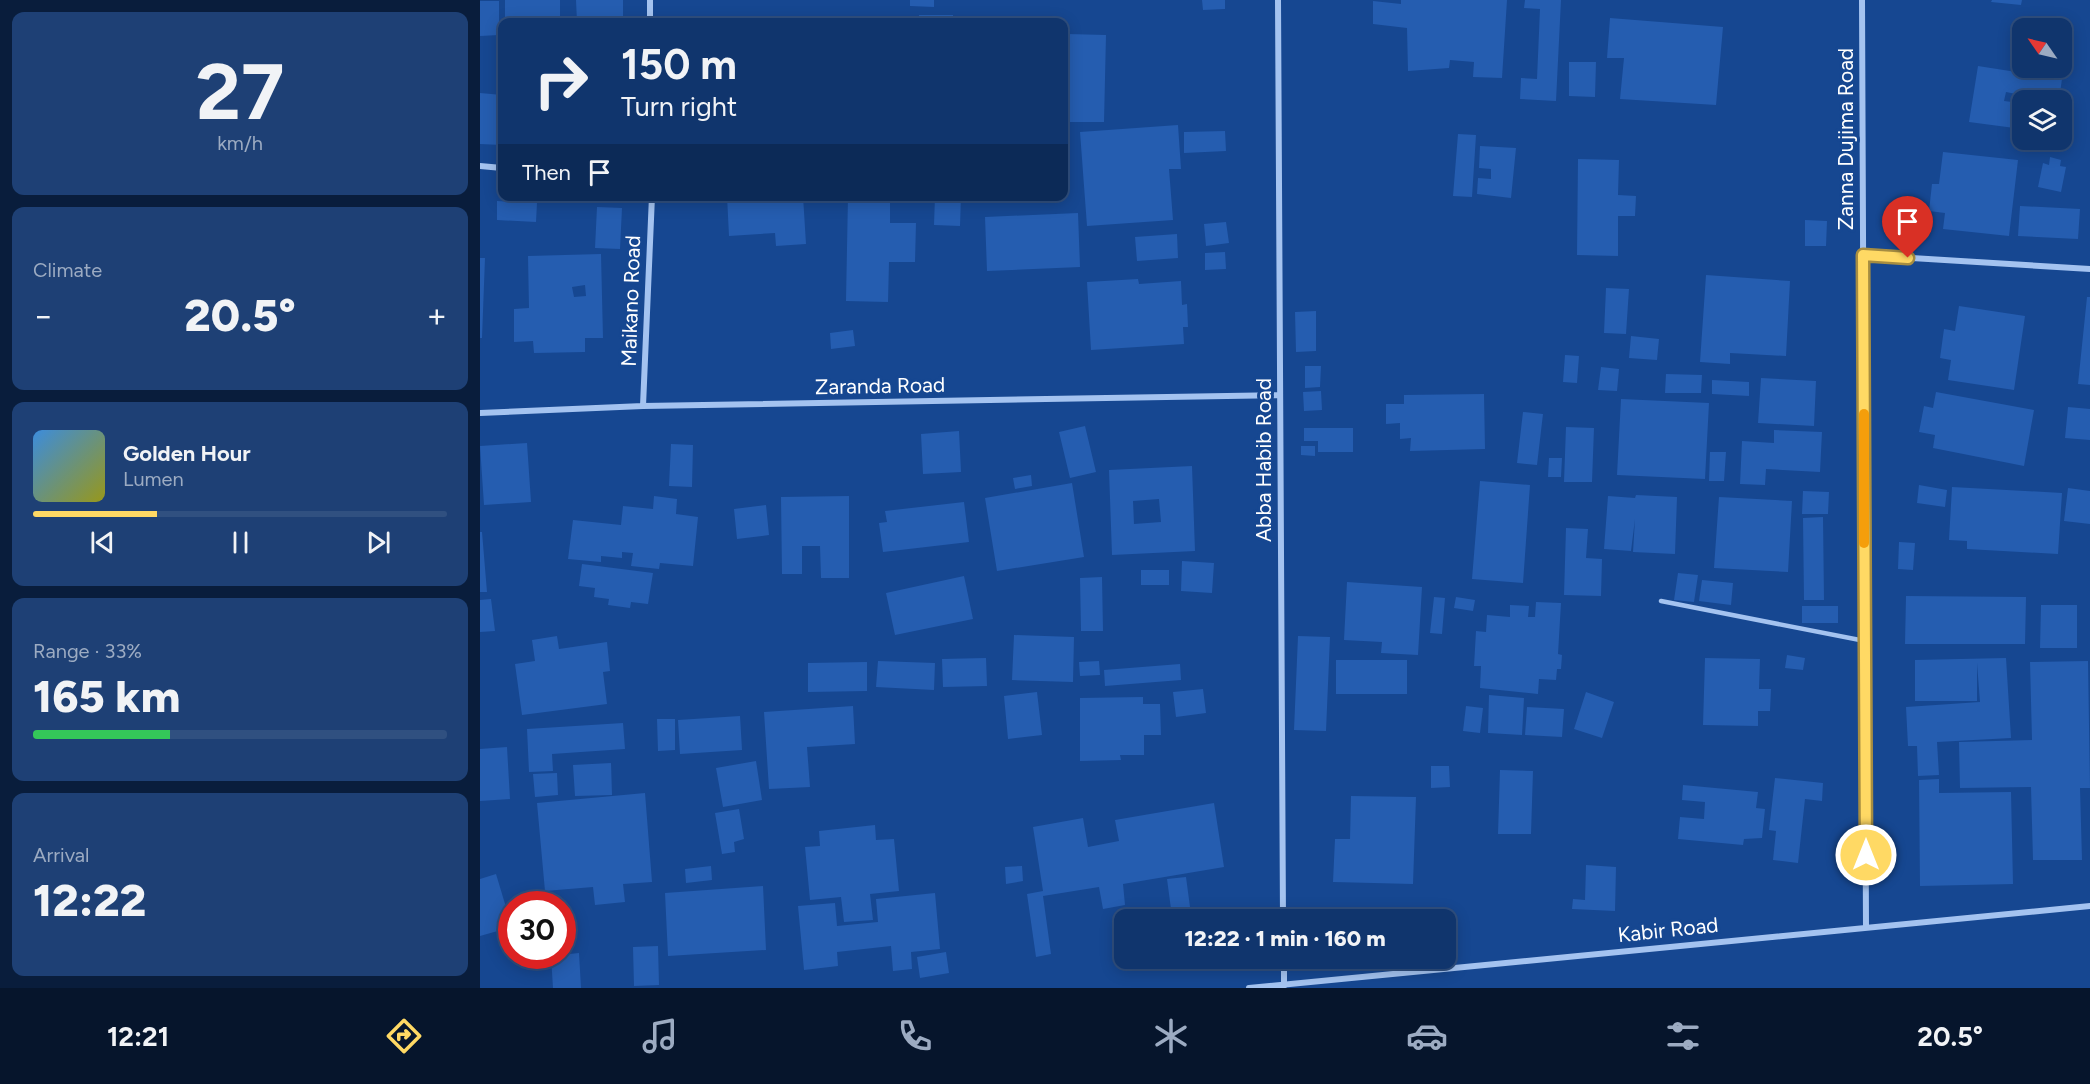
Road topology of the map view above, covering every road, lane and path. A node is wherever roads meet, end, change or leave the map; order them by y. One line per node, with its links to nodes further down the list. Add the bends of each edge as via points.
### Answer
1 (650, 0): 4 (street)
2 (1278, 0): 10 (street, Abba Habib Road)
3 (1862, 0): 8 (street, Zanna Dujima Road)
4 (650, 18)
5 (480, 166): 6 (street)
6 (498, 168)
7 (652, 201): 11 (street, Maikano Road)
8 (1863, 255): 9 (street); 14 (street, Zanna Dujima Road)
9 (2090, 269)
10 (1280, 395): 11 (street, Zaranda Road); 16 (street, Abba Habib Road)
11 (643, 406): 12 (street, Zaranda Road)
12 (480, 413)
13 (1660, 601): 14 (lane)
14 (1865, 641): 17 (street, Zanna Dujima Road)
15 (2090, 906): 17 (street, Kabir Road)
16 (1283, 909)
17 (1866, 926): 19 (street, Kabir Road)
18 (1284, 969): 19 (street)
19 (1284, 986): 20 (street, Kabir Road); 21 (street)
20 (1249, 988)
21 (1254, 988)

